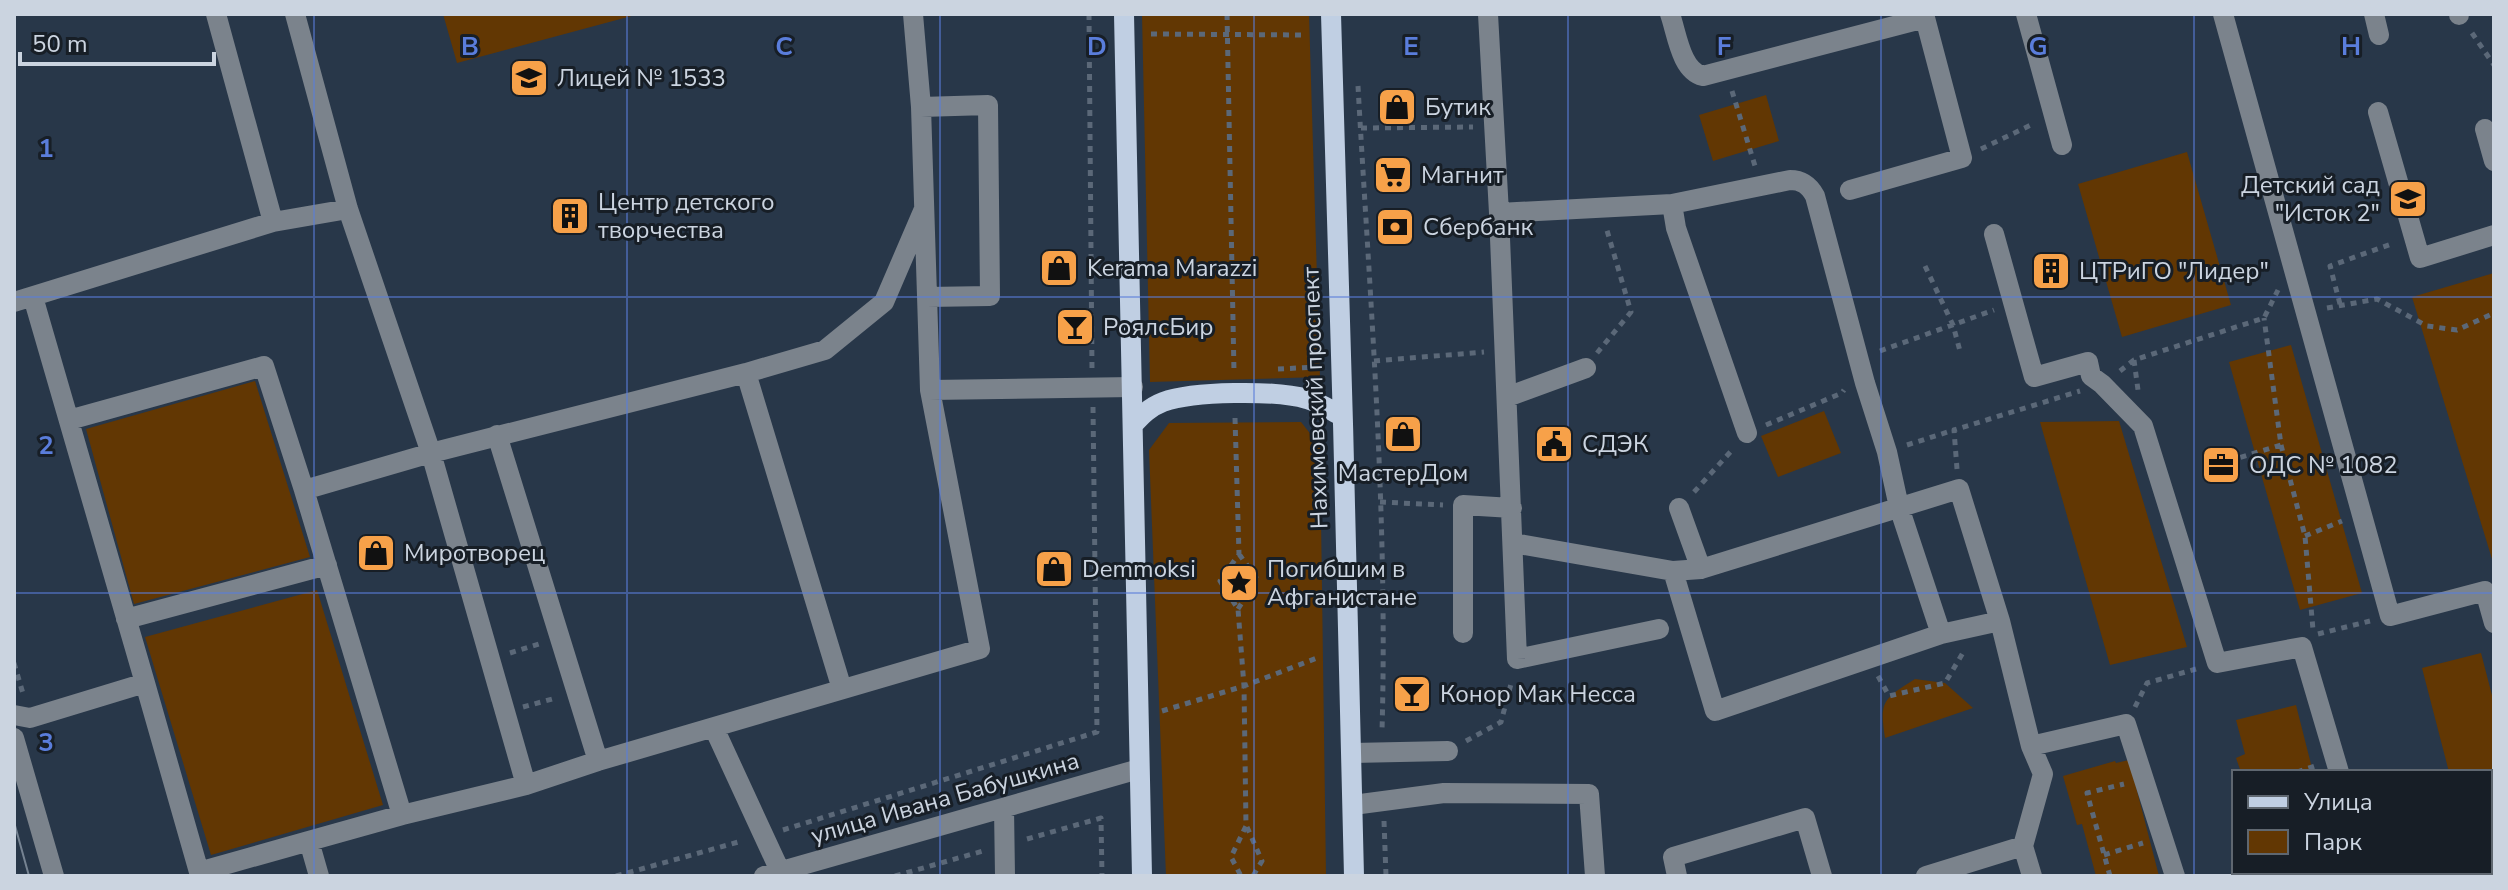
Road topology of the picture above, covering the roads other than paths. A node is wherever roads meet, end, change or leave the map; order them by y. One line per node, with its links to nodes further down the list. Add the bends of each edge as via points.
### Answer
1 (216, 14): 23 (street)
2 (295, 14): 20 (street)
3 (913, 14): 13 (street)
4 (1124, 14): 30 (main road)
5 (1331, 14): 33 (main road, Нахимовский проспект)
6 (1488, 14): 22 (street)
7 (1670, 14): 11 (street, via 1691,70 1703,76)
8 (2026, 14): 16 (street)
9 (2223, 14): 49 (street, via 2390,616 2485,591)
10 (2374, 14): 12 (street)
11 (1924, 16): 18 (street, via 1962,158)
12 (2379, 35)
13 (921, 107): 21 (street); 26 (street, via 988,105 990,296)
14 (2378, 112): 25 (street, via 2420,258)
15 (2485, 129): 17 (street)
16 (2062, 145)
17 (2494, 161)
18 (1850, 190)
19 (1672, 204): 22 (street); 36 (street); 40 (street, via 1797,180 1813,192)
20 (348, 209): 23 (street); 38 (street)
21 (924, 209): 26 (street); 29 (street, via 884,302 825,350)
22 (1499, 213): 32 (street)
23 (273, 222): 27 (street)
24 (1994, 234): 63 (street, via 2034,377 2088,362 2091,376 2143,426 2217,663 2302,647)
25 (2494, 235)
26 (927, 297): 31 (street)
27 (24, 299): 34 (street)
28 (1586, 368): 32 (street)
29 (746, 373): 37 (street); 54 (street)
30 (1133, 387): 31 (street); 35 (main road)
31 (930, 390): 54 (street, via 980,649)
32 (1507, 397): 41 (street)
33 (1341, 416): 35 (main road, via 1286,394 1235,393 1161,402); 60 (main road, Нахимовский проспект)
34 (69, 420): 39 (street, via 264,366); 47 (street)
35 (1133, 425): 62 (main road)
36 (1747, 433)
37 (497, 435): 38 (street); 61 (street)
38 (431, 453): 39 (street); 64 (street)
39 (304, 490): 44 (street)
40 (1899, 507): 45 (street); 48 (street, via 1959,489); 52 (street)
41 (1512, 508): 43 (street); 51 (street, via 1463,505)
42 (1679, 508): 45 (street)
43 (1513, 543): 46 (street); 50 (street, via 1517,659)
44 (327, 565): 47 (street); 67 (street)
45 (1701, 569): 46 (street)
46 (1673, 571): 52 (street, via 1715,711)
47 (126, 619): 53 (street)
48 (2000, 621): 52 (street); 58 (street)
49 (2494, 623)
50 (1659, 629)
51 (1463, 633)
52 (1941, 634)
53 (145, 683): 55 (street, via 30,718); 68 (street, via 199,872)
54 (842, 689): 56 (street)
55 (14, 715)
56 (714, 728): 61 (street); 70 (street, via 763,836)
57 (14, 738): 71 (street)
58 (2031, 746): 69 (street, via 2043,774); 81 (street, via 2126,724)
59 (1448, 751): 60 (street)
60 (1352, 753): 65 (main road, Нахимовский проспект)
61 (598, 761): 64 (street)
62 (1139, 769): 66 (street, улица Ивана Бабушкина); 74 (main road)
63 (2338, 770)
64 (526, 785): 67 (street)
65 (1353, 805): 75 (main road, Нахимовский проспект); 76 (street, via 1444,793 1589,794)
66 (1004, 808): 70 (street, улица Ивана Бабушкина); 73 (street)
67 (402, 815): 68 (street)
68 (309, 841): 72 (street)
69 (2023, 846): 79 (street); 80 (street)
70 (772, 874)
71 (54, 876)
72 (319, 876)
73 (1005, 876)
74 (1142, 876)
75 (1354, 876)
76 (1595, 876)
77 (1677, 876): 78 (street, via 1673,857 1805,818)
78 (1822, 876)
79 (1926, 876)
80 (2032, 876)
81 (2175, 876)

